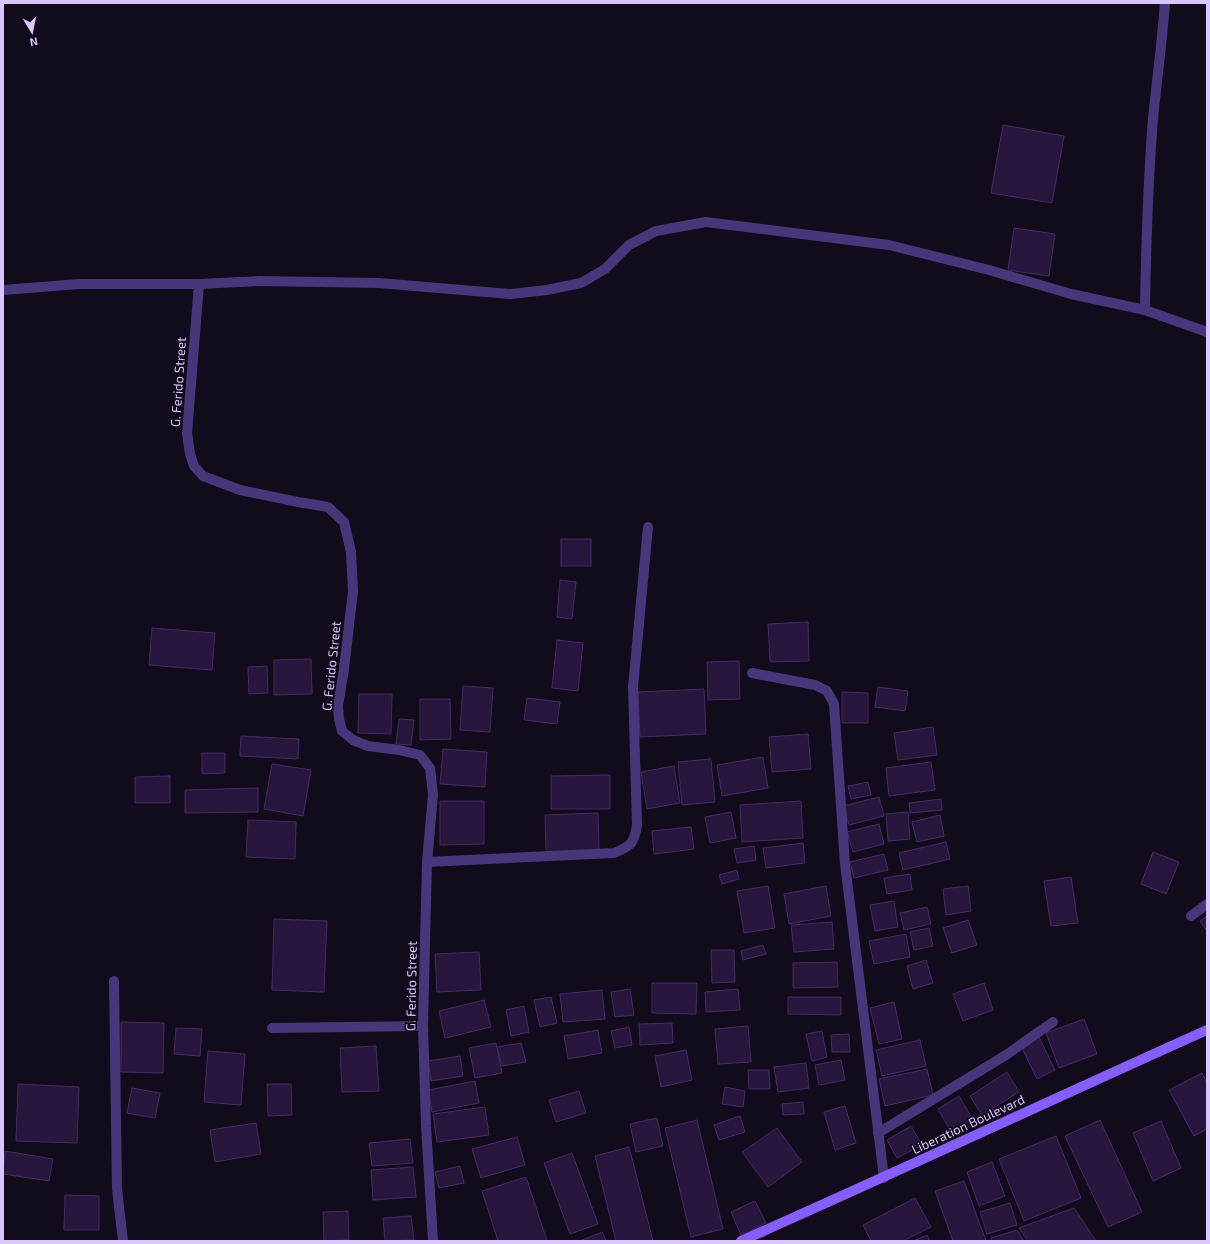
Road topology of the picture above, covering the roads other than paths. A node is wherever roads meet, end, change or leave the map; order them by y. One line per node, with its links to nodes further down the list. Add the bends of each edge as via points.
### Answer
1 (1165, 3): 4 (street, via 1153,119 1145,252)
2 (198, 284): 3 (street, via 79,284); 4 (street, via 259,281 379,283 512,294 547,290 580,283 605,269 629,245 656,230 706,222 889,245 1072,294); 8 (street, G. Ferido Street, via 187,433 194,466 202,476 240,490 328,507 344,522 351,552 353,591 338,706 339,719 342,731 353,740 368,746 420,754 430,768 433,795)
3 (3, 290)
4 (1145, 310): 5 (street)
5 (1207, 332)
6 (648, 527): 8 (street, via 633,687 637,825 635,838 628,847 614,853)
7 (752, 673): 16 (street, via 815,685 827,691 834,704 845,864)
8 (427, 862): 13 (street, G. Ferido Street)
9 (1207, 904): 10 (street)
10 (1191, 916)
11 (114, 981): 18 (street, via 117,1189)
12 (1053, 1022): 16 (street, via 1006,1055)
13 (423, 1026): 14 (street); 19 (street, G. Ferido Street)
14 (272, 1028)
15 (1207, 1030): 17 (street, Liberation Boulevard)
16 (878, 1133): 17 (street)
17 (884, 1178): 20 (street, Liberation Boulevard)
18 (123, 1241)
19 (433, 1241)
20 (741, 1241)

